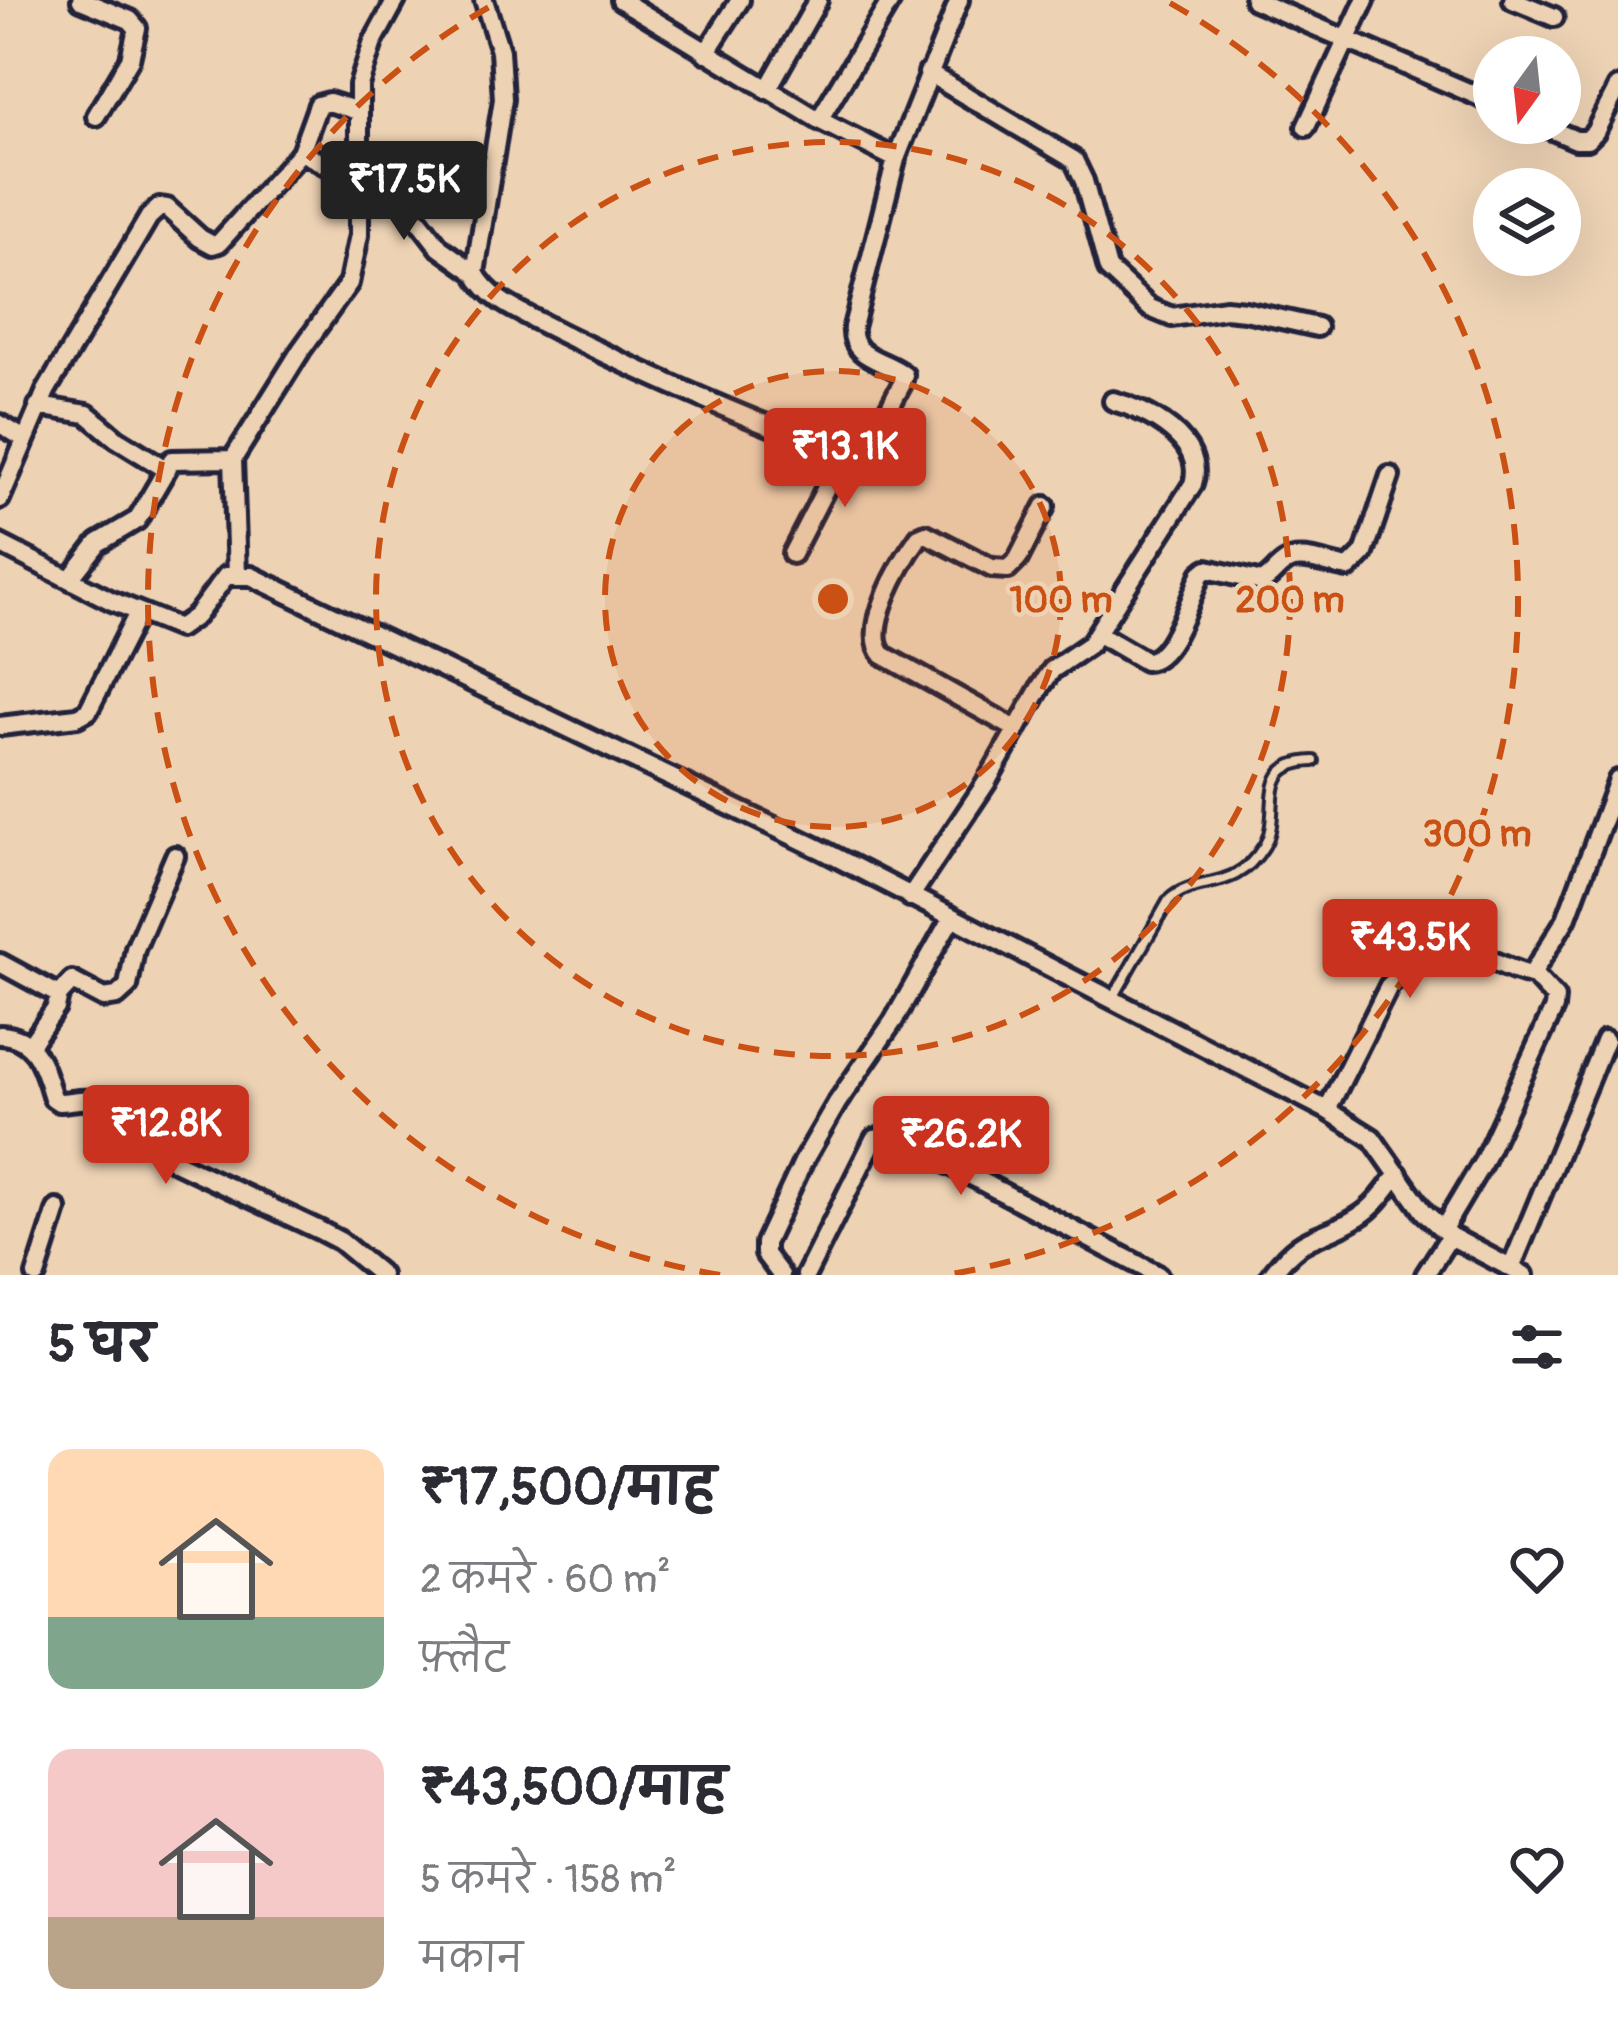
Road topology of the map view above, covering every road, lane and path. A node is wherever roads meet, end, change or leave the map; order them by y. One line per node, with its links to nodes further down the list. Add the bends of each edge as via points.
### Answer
1 (81, 0): 20 (street, via 136,28 130,59)
2 (395, 0): 19 (street, via 363,66)
3 (484, 0): 27 (street, via 500,51 503,99)
4 (621, 0): 14 (street)
5 (740, 0): 14 (street)
6 (818, 0): 17 (street)
7 (891, 0): 21 (street)
8 (959, 0): 15 (street)
9 (1254, 0): 13 (street)
10 (1365, 0): 13 (street)
11 (1514, 0): 12 (street)
12 (1554, 17)
13 (1346, 40): 18 (street); 22 (street)
14 (706, 53): 17 (street)
15 (928, 73): 25 (street); 28 (street, via 1074,160 1108,269 1150,308 1172,316 1245,311)
16 (1618, 87): 23 (street, via 1595,132)
17 (767, 90): 21 (street)
18 (1473, 94)
19 (358, 112): 24 (street, via 322,102); 26 (street)
20 (96, 116)
21 (819, 120): 25 (street)
22 (1306, 127)
23 (1581, 140)
24 (301, 152): 26 (street); 30 (street, via 219,243 200,238 167,208 149,217)
25 (896, 159): 33 (street, via 851,339 904,375 868,439)
26 (357, 176): 27 (street, via 398,194 440,248); 34 (street, via 359,235 349,283)
27 (475, 273): 33 (street, via 501,301 557,333)
28 (1317, 327)
29 (1113, 401): 44 (street, via 1160,421 1192,454 1197,471)
30 (38, 406): 32 (street); 35 (street, via 86,414)
31 (0, 424): 32 (street)
32 (23, 439): 37 (street)
33 (840, 448): 40 (street)
34 (233, 459): 35 (street, via 184,457); 41 (street)
35 (164, 468): 42 (street, via 137,520 98,543)
36 (1390, 476): 44 (street, via 1364,553 1348,568 1296,558 1262,582 1207,569 1154,662)
37 (0, 499)
38 (1045, 506): 46 (street, via 1008,569 919,537 874,634 883,656)
39 (0, 544): 42 (street)
40 (792, 554)
41 (236, 575): 43 (street, via 219,582 187,624 167,626); 50 (street, via 664,772)
42 (70, 579): 43 (street)
43 (138, 613): 45 (street, via 88,711)
44 (1096, 633): 46 (street, via 1052,670)
45 (0, 726)
46 (1016, 729): 50 (street)
47 (1313, 761): 55 (lane, via 1294,762 1279,775 1266,843 1250,864 1169,900)
48 (1618, 780): 53 (street, via 1566,919)
49 (176, 856): 54 (street, via 135,949 128,986 104,998 72,981)
50 (910, 897): 51 (street)
51 (951, 919): 55 (street); 66 (street, via 803,1162 765,1244)
52 (0, 963): 54 (street)
53 (1535, 976): 59 (street, via 1455,947 1402,972); 62 (street, via 1551,990 1554,1008)
54 (59, 995): 58 (street)
55 (1112, 1000): 59 (street)
56 (0, 1035): 58 (street)
57 (1604, 1040): 63 (street)
58 (30, 1045): 65 (street, via 59,1102 103,1103 177,1163 320,1230)
59 (1327, 1110): 60 (street, via 1372,1138)
60 (1398, 1174): 62 (street); 69 (street, via 1361,1216 1310,1236)
61 (57, 1209): 64 (street)
62 (1446, 1233): 63 (street); 70 (street)
63 (1517, 1272)
64 (36, 1275)
65 (381, 1275)
66 (781, 1275)
67 (806, 1275): 68 (street, via 874,1139 894,1135)
68 (1158, 1275)
69 (1271, 1275)
70 (1425, 1275)

